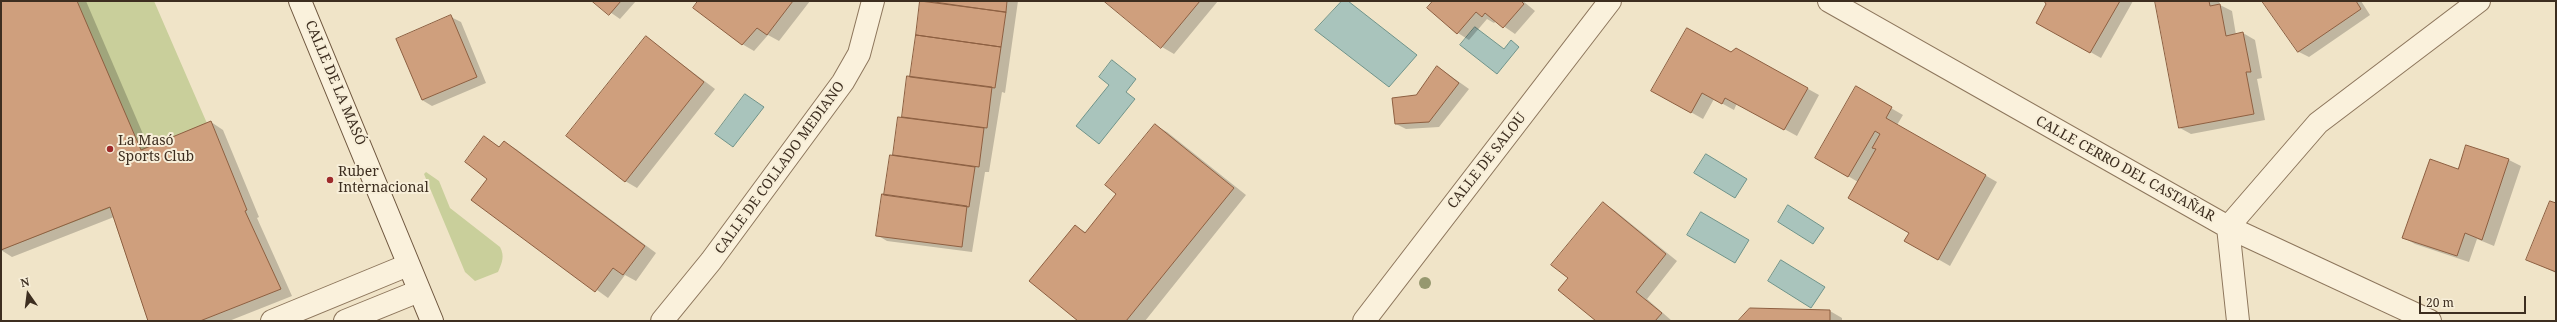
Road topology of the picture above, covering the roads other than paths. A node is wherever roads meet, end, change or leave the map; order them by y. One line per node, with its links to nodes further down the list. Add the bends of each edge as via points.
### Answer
1 (300, 1): 7 (street, CALLE DE LA MASÓ)
2 (872, 1): 12 (street, CALLE DE COLLADO MEDIANO, via 859,54 843,82 711,261)
3 (1610, 1): 13 (street, CALLE DE SALOU)
4 (1829, 1): 6 (street, CALLE CERRO DEL CASTAÑAR)
5 (2479, 1): 6 (street, via 2318,123)
6 (2228, 226): 14 (street); 15 (street, CALLE CERRO DEL CASTAÑAR)
7 (408, 265): 8 (street, CALLE DE LA MASÓ); 9 (street)
8 (419, 291): 10 (street); 11 (street, CALLE DE LA MASÓ)
9 (272, 321)
10 (345, 321)
11 (432, 321)
12 (662, 321)
13 (1364, 321)
14 (2238, 321)
15 (2430, 321)

